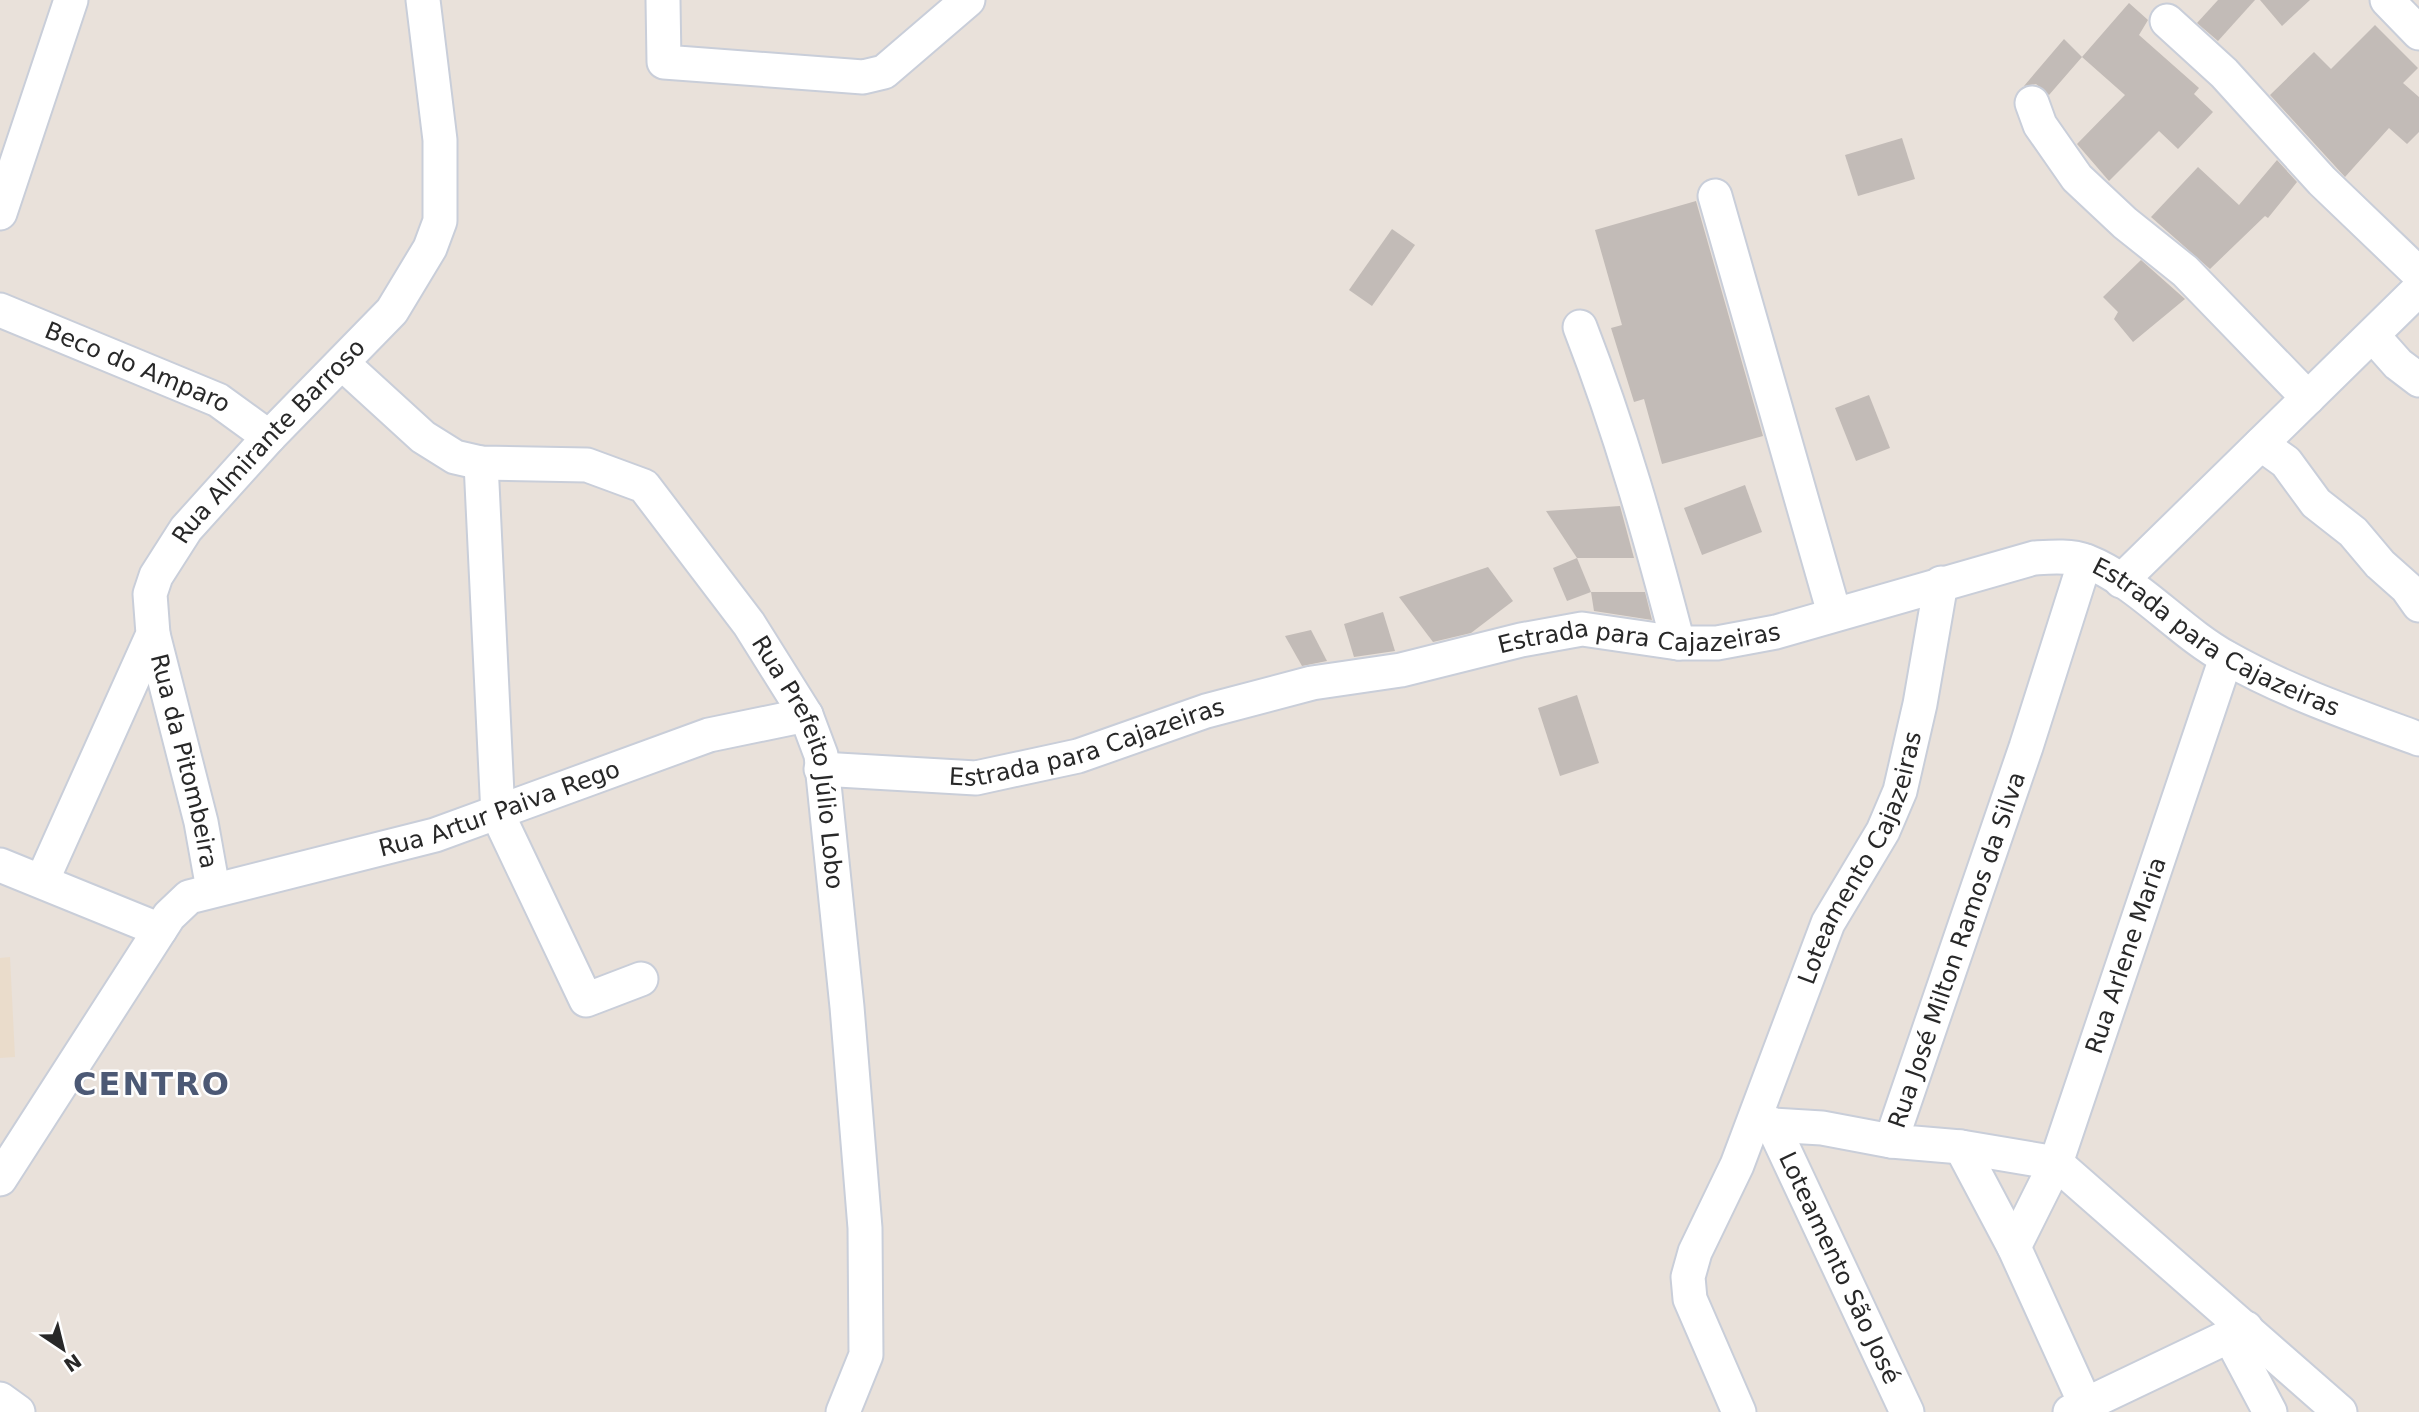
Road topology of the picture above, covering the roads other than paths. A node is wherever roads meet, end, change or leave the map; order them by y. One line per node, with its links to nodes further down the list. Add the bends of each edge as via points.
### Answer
1 (71, 0): 10 (street)
2 (423, 0): 16 (street, Rua Almirante Barroso, via 440,140 440,221 430,248 392,311)
3 (663, 0): 4 (street, via 664,62 863,77 884,72)
4 (968, 0)
5 (2387, 0): 7 (street)
6 (2167, 21): 11 (street, via 2224,72 2322,181)
7 (2419, 33)
8 (2032, 103): 18 (street, via 2040,125 2077,178 2185,271)
9 (1715, 196): 26 (street)
10 (0, 213)
11 (2419, 274)
12 (2419, 289): 15 (street)
13 (0, 310): 19 (street, Beco do Amparo, via 218,400)
14 (1580, 327): 28 (street, via 1615,417)
15 (2374, 337): 17 (street); 18 (street)
16 (342, 363): 19 (street, Rua Almirante Barroso); 21 (street, Rua Prefeito Júlio Lobo, via 423,438 455,457)
17 (2419, 380)
18 (2308, 398): 20 (street)
19 (269, 437): 27 (street, Rua Almirante Barroso, via 186,529 156,576 150,594)
20 (2261, 444): 23 (street); 25 (street, via 2286,463 2316,503 2353,532)
21 (481, 463): 30 (street, Rua Prefeito Júlio Lobo, via 587,465 644,486 749,624); 33 (street)
22 (2085, 561): 23 (street, Estrada para Cajazeiras); 24 (street, Estrada para Cajazeiras, via 2034,558); 40 (street, Rua José Milton Ramos da Silva)
23 (2121, 581): 29 (street, Estrada para Cajazeiras)
24 (1941, 583): 26 (street, Estrada para Cajazeiras); 39 (street, Loteamento Cajazeiras, via 1900,791 1883,831 1828,923)
25 (2419, 605)
26 (1834, 613): 28 (street, Estrada para Cajazeiras, via 1740,639)
27 (153, 634): 35 (street, Rua Almirante Barroso); 36 (street, Rua da Pitombeira, via 201,822)
28 (1678, 643): 32 (street, Estrada para Cajazeiras, via 1582,629 1521,640 1401,670 1259,695 1079,756 976,778)
29 (2226, 658): 31 (street, Estrada para Cajazeiras, via 2314,699); 42 (street, Rua Arlene Maria)
30 (806, 715): 32 (street, Rua Prefeito Júlio Lobo, via 821,755); 33 (street, Rua Artur Paiva Rego, via 709,735)
31 (2419, 739)
32 (821, 769): 49 (street, Rua Prefeito Júlio Lobo, via 865,1228 866,1355)
33 (498, 814): 36 (street, Rua Artur Paiva Rego, via 435,835); 38 (street, via 586,1000)
34 (0, 865): 35 (street)
35 (43, 881): 37 (street)
36 (201, 893): 37 (street, via 169,916)
37 (160, 930): 43 (street)
38 (641, 979)
39 (1762, 1124): 40 (street); 50 (street, Loteamento Cajazeiras, via 1695,1252 1687,1285); 51 (street, Loteamento São José)
40 (1891, 1141): 41 (street, Rua José Milton Ramos da Silva)
41 (1961, 1147): 42 (street, Rua José Milton Ramos da Silva); 44 (street)
42 (2056, 1163): 44 (street, Rua Arlene Maria); 45 (street)
43 (0, 1179)
44 (2014, 1247): 47 (street)
45 (2238, 1332): 47 (street); 52 (street); 53 (street)
46 (0, 1399): 48 (street)
47 (2081, 1410)
48 (18, 1412)
49 (843, 1412)
50 (1739, 1412)
51 (1907, 1412)
52 (2270, 1412)
53 (2340, 1412)

